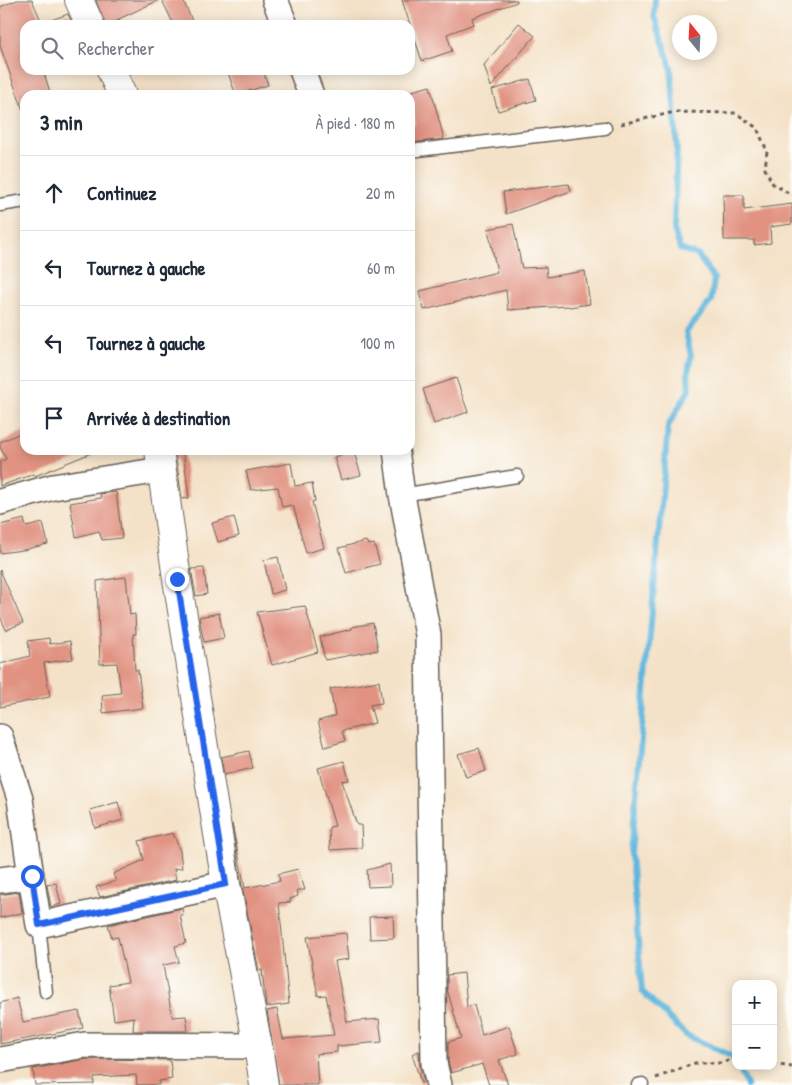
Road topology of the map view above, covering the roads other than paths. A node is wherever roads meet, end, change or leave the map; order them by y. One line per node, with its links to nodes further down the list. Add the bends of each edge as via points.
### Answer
1 (78, 0): 3 (street)
2 (276, 0): 4 (street)
3 (88, 20)
4 (283, 20)
5 (113, 75): 7 (street)
6 (304, 75): 8 (street)
7 (120, 90)
8 (310, 90)
9 (605, 128): 10 (lane)
10 (415, 150)
11 (20, 202): 12 (lane)
12 (0, 205)
13 (397, 455): 16 (street)
14 (160, 460): 17 (street); 21 (street)
15 (517, 476): 16 (lane)
16 (402, 495): 27 (street, via 428,635 434,1063)
17 (0, 502)
18 (0, 737): 19 (street, via 20,799)
19 (32, 876): 20 (street); 22 (street)
20 (0, 880)
21 (226, 884): 22 (street); 24 (street)
22 (39, 925): 23 (lane)
23 (46, 992)
24 (258, 1046): 25 (street, via 85,1045); 26 (street)
25 (0, 1060)
26 (264, 1085)
27 (439, 1085)

